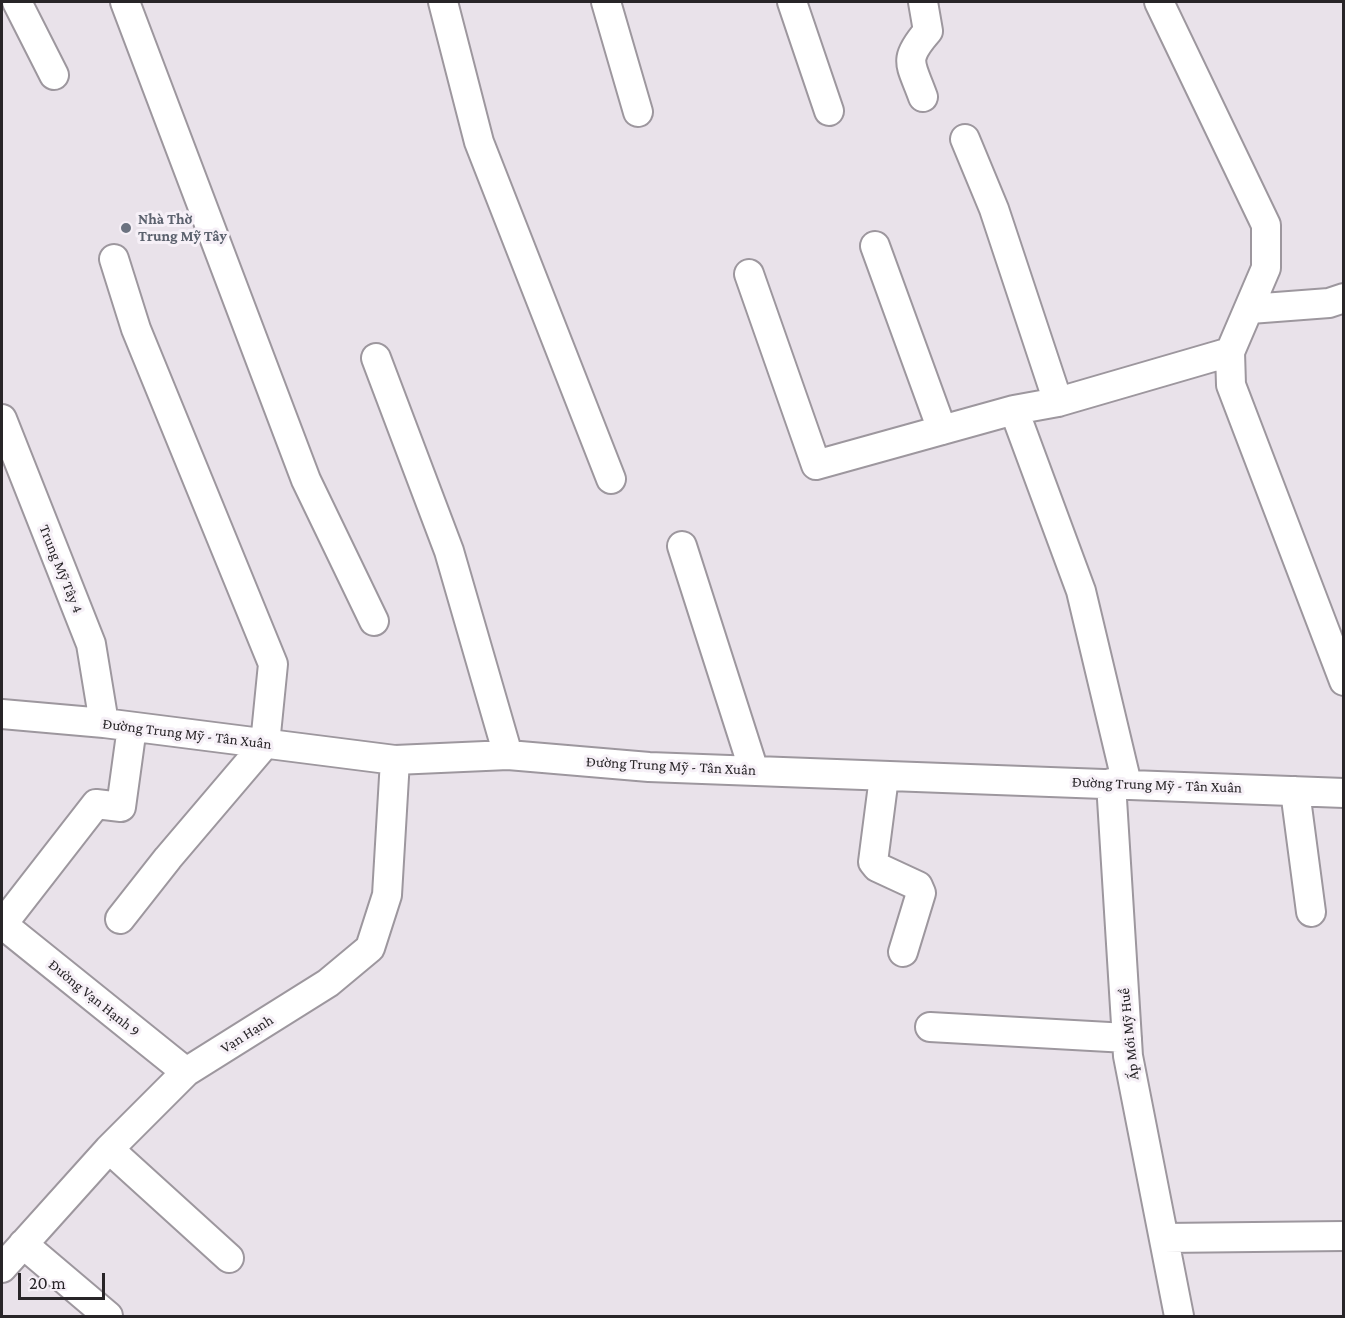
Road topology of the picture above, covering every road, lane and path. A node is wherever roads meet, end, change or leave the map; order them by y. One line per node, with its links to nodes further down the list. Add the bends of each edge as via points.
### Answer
1 (17, 2): 8 (street)
2 (125, 2): 26 (street, via 306,480)
3 (443, 2): 24 (street, via 479,142)
4 (606, 2): 11 (street)
5 (792, 2): 10 (street)
6 (1159, 2): 17 (street, via 1266,225 1266,268)
7 (928, 3): 9 (street, via 928,31 912,49 910,59)
8 (54, 75)
9 (923, 97)
10 (829, 111)
11 (638, 112)
12 (965, 139): 20 (street, via 994,209)
13 (876, 246): 23 (street)
14 (114, 259): 30 (street, via 136,329 273,664)
15 (749, 274): 23 (street, via 816,465)
16 (1344, 298): 17 (street, via 1329,303)
17 (1250, 309): 18 (street)
18 (1230, 352): 20 (street); 27 (street, via 1231,386)
19 (376, 358): 31 (street, via 449,551)
20 (1058, 402): 21 (street)
21 (1014, 410): 23 (street); 35 (street, Ấp Mới Mỹ Huề, via 1081,591)
22 (2, 419): 29 (street, Trung Mỹ Tây 4, via 91,644)
23 (942, 430)
24 (611, 479)
25 (681, 546): 33 (street)
26 (374, 621)
27 (1344, 681)
28 (2, 714): 29 (street, Đường Trung Mỹ - Tân Xuân)
29 (118, 725): 30 (street, Đường Trung Mỹ - Tân Xuân); 40 (street, Trung Mỹ Tây 4, via 121,807 96,804)
30 (265, 744): 32 (street, Đường Trung Mỹ - Tân Xuân); 39 (street)
31 (508, 755): 32 (street, Đường Trung Mỹ - Tân Xuân); 33 (street, Đường Trung Mỹ - Tân Xuân)
32 (395, 760): 44 (street, Vạn Hạnh, via 387,896 370,948 328,983)
33 (754, 771): 34 (street, Đường Trung Mỹ - Tân Xuân)
34 (884, 777): 35 (street, Đường Trung Mỹ - Tân Xuân); 41 (street, via 873,862 918,886 921,892)
35 (1119, 783): 36 (street, Đường Trung Mỹ - Tân Xuân); 43 (street, Ấp Mới Mỹ Huề)
36 (1295, 791): 37 (street, Đường Trung Mỹ - Tân Xuân); 38 (street)
37 (1344, 793)
38 (1311, 912)
39 (120, 919)
40 (2, 925): 44 (street, Đường Vạn Hạnh 9)
41 (903, 952)
42 (930, 1027): 43 (street)
43 (1127, 1038): 47 (street, Ấp Mới Mỹ Huề)
44 (186, 1072): 45 (street, Vạn Hạnh)
45 (110, 1149): 48 (street, Vạn Hạnh); 49 (street)
46 (1344, 1236): 47 (street)
47 (1164, 1239): 52 (street, Ấp Mới Mỹ Huề)
48 (24, 1244): 50 (street, Vạn Hạnh); 51 (street)
49 (229, 1258)
50 (2, 1268)
51 (108, 1317)
52 (1179, 1317)

